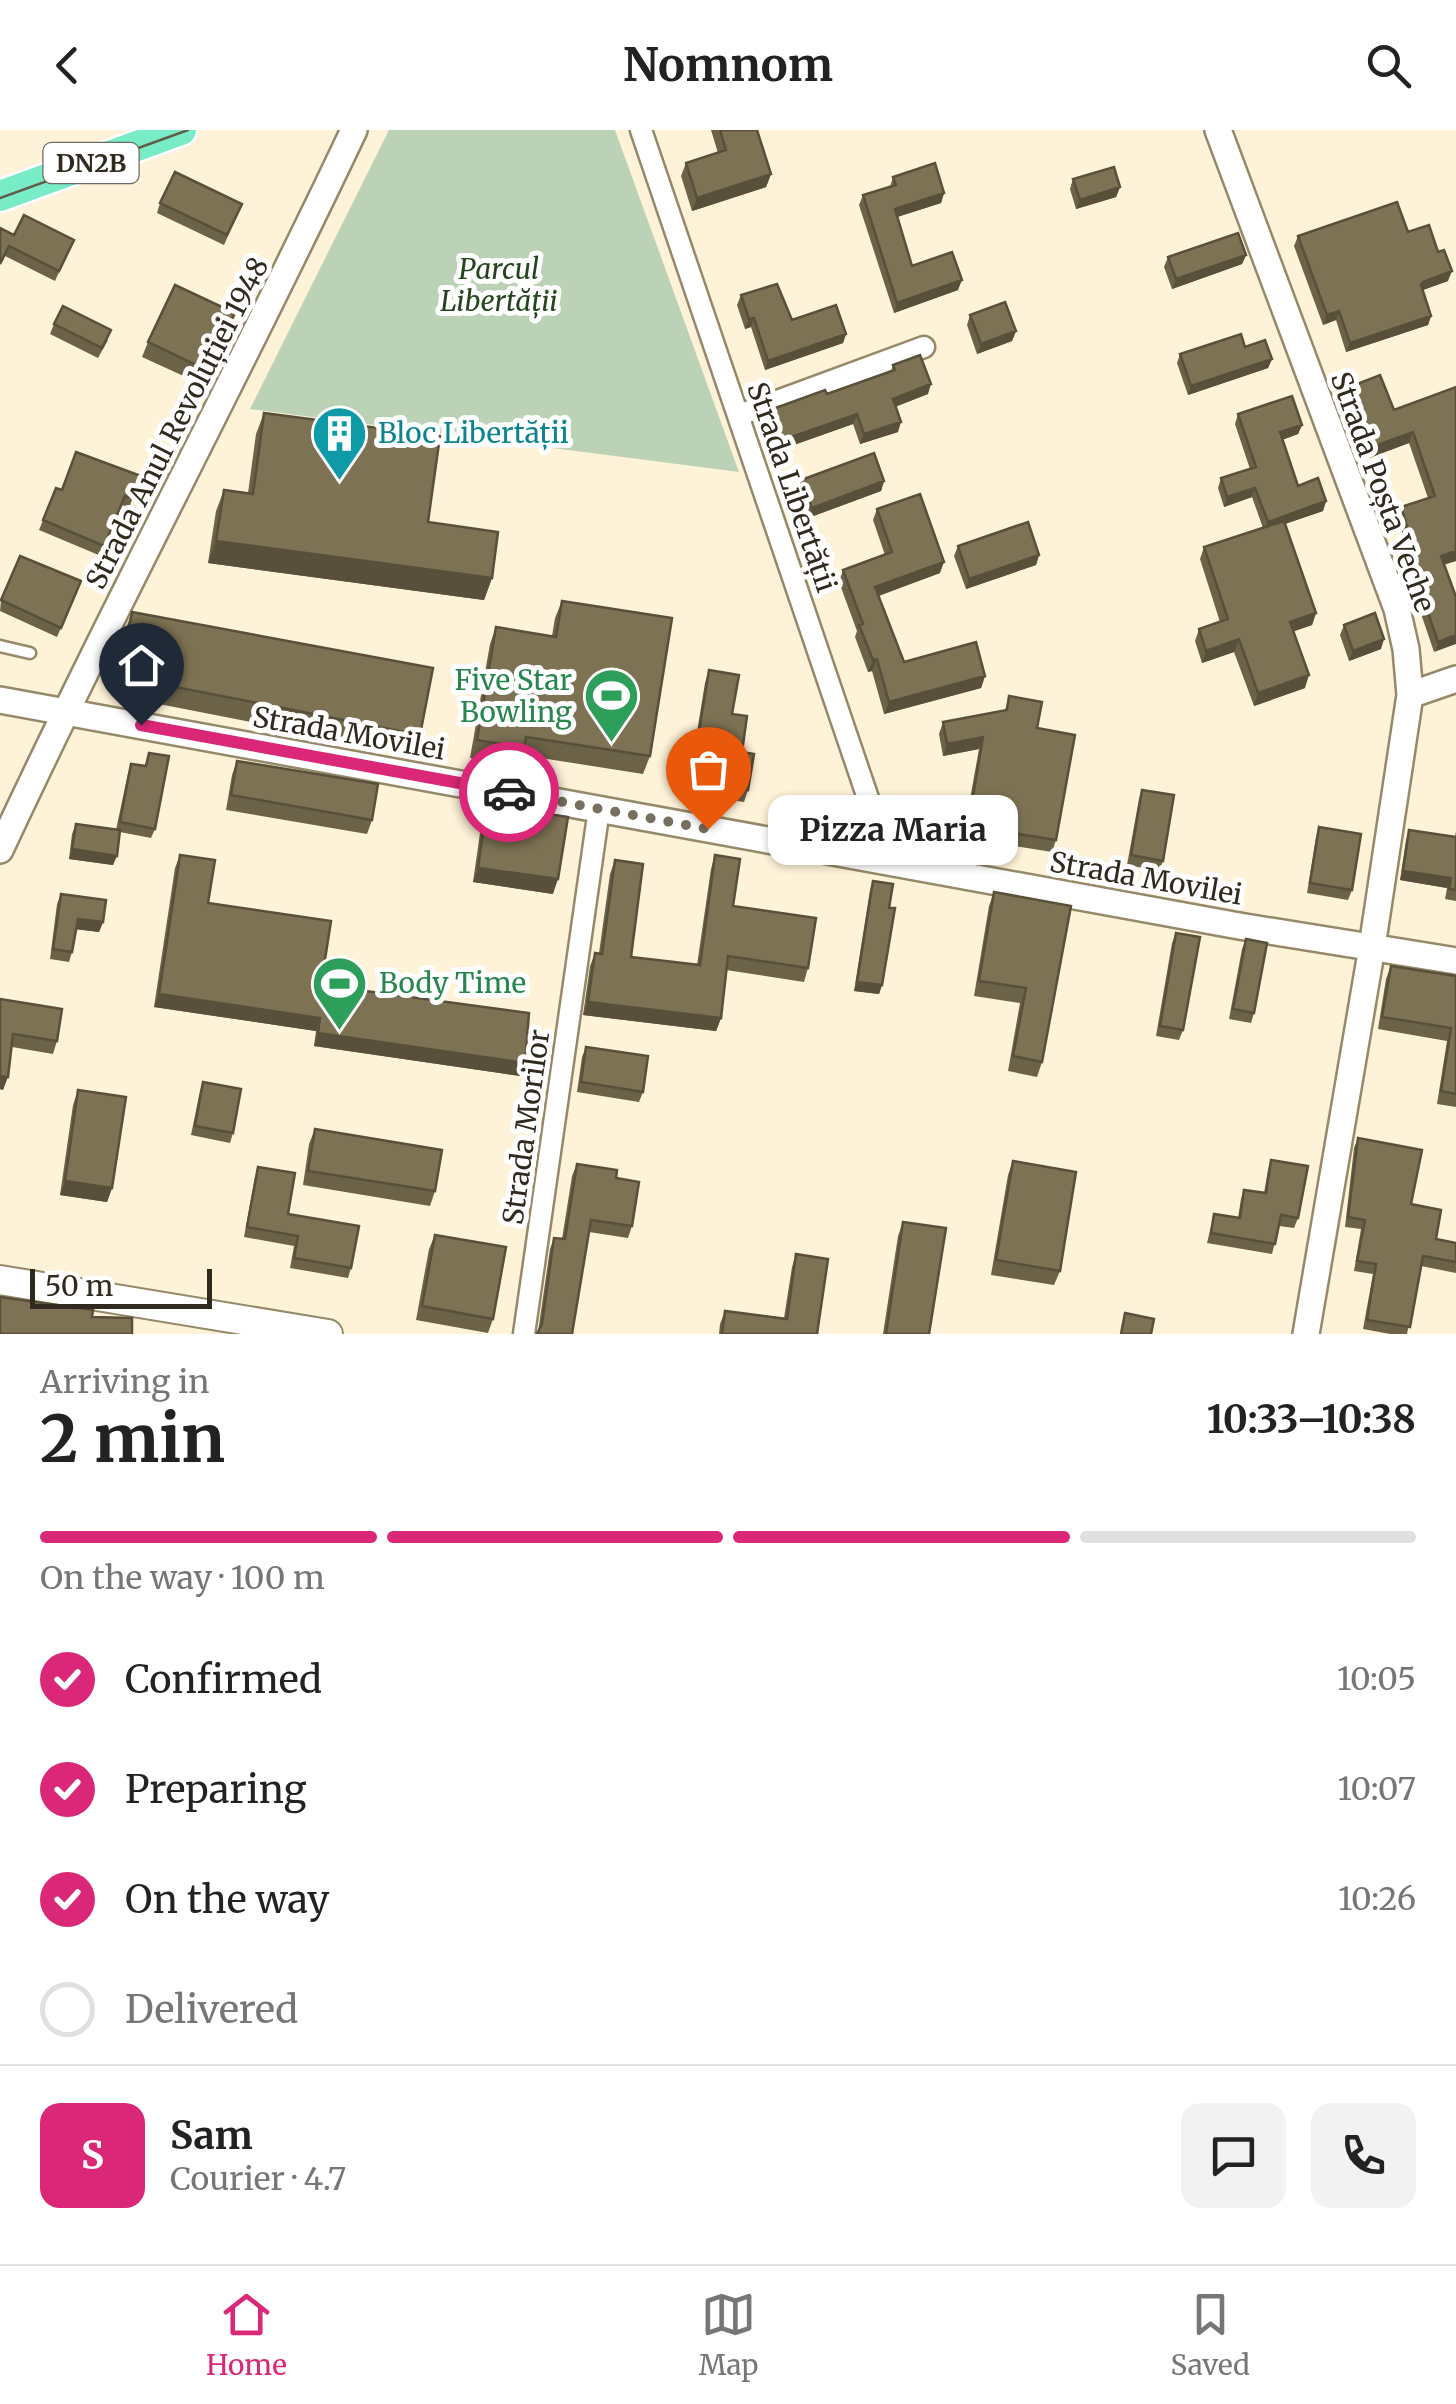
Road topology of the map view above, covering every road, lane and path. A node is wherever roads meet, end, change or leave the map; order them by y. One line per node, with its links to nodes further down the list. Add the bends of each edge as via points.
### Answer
1 (182, 130): 5 (main road, DN2B)
2 (354, 130): 13 (street, Strada Anul Revoluției 1948)
3 (641, 130): 7 (street, Strada Libertății)
4 (1218, 130): 11 (street, Strada Poșta Veche, via 1397,608)
5 (0, 196)
6 (924, 347): 7 (street)
7 (739, 415): 16 (street, Strada Libertății)
8 (0, 646): 9 (lane)
9 (30, 654)
10 (1456, 679): 11 (street)
11 (1410, 695): 17 (street, Strada Poșta Veche)
12 (0, 700): 13 (street, Strada Movilei)
13 (65, 711): 14 (street, Strada Movilei); 15 (street, Strada Anul Revoluției 1948)
14 (599, 809): 16 (street, Strada Movilei); 21 (street, Strada Morilor)
15 (0, 850)
16 (890, 863): 17 (street, Strada Movilei)
17 (1372, 947): 18 (street, Strada Movilei); 22 (street, Strada Poșta Veche)
18 (1456, 962)
19 (0, 1280): 20 (main road)
20 (328, 1334)
21 (524, 1334)
22 (1306, 1334)

